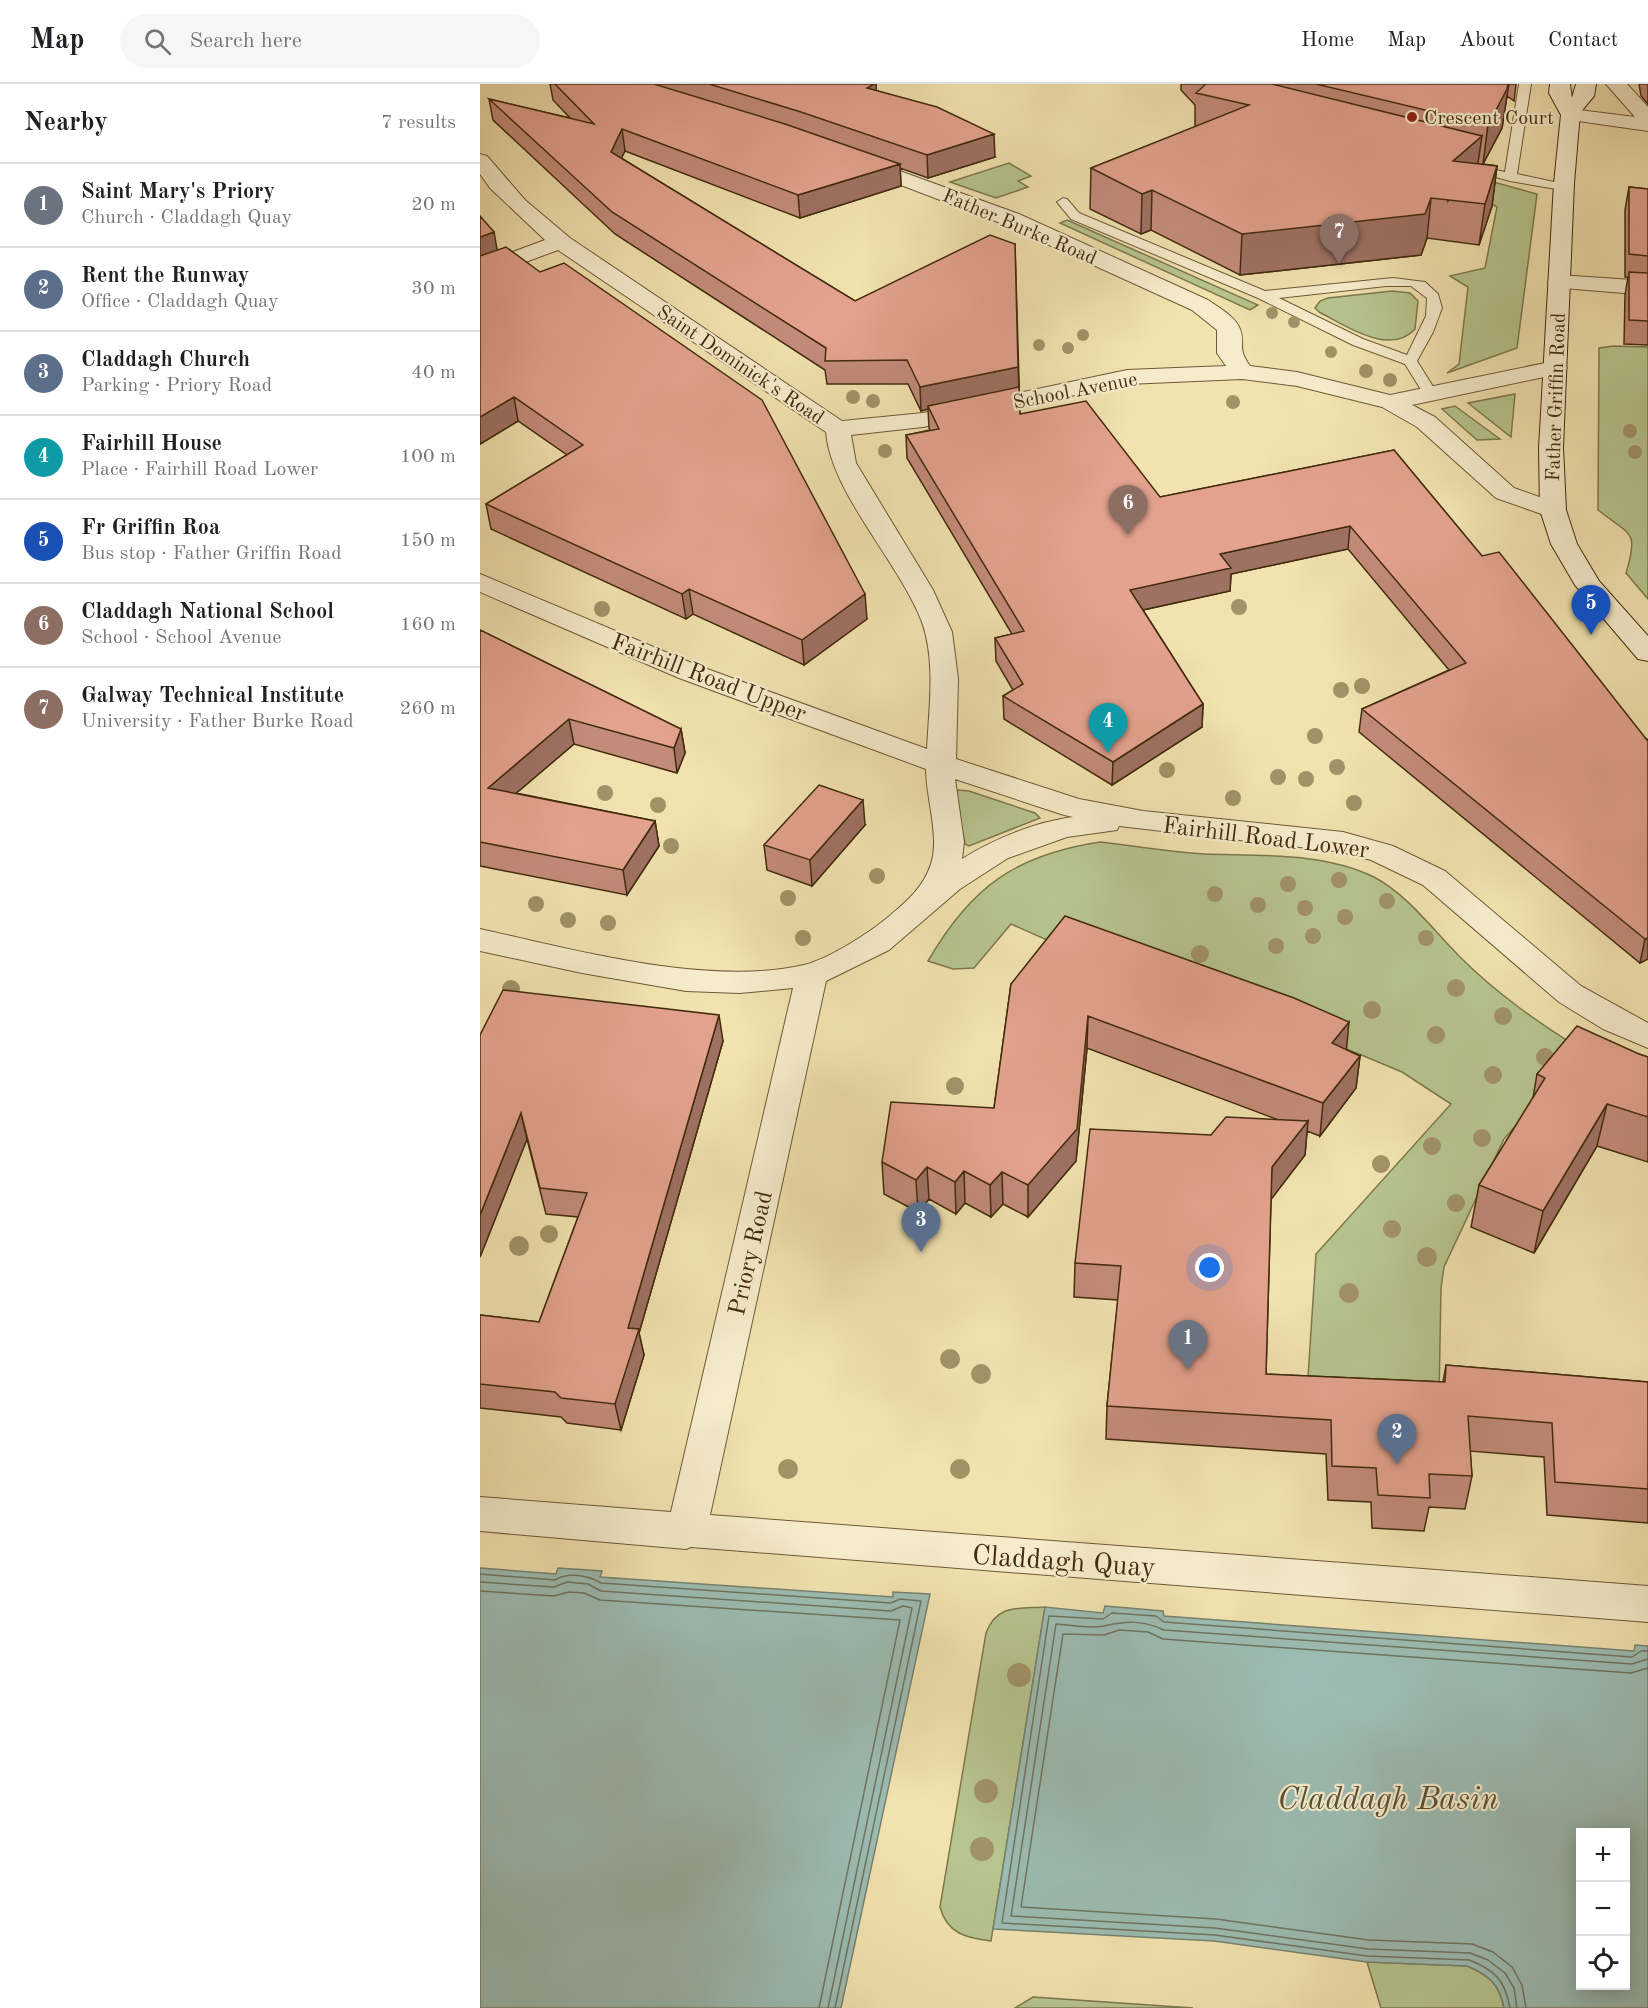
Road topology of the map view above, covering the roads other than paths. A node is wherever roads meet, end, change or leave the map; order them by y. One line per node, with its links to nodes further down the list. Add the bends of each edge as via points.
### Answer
1 (1525, 84): 10 (lane)
2 (1560, 84): 5 (street, Father Griffin Road, via 1559,93)
3 (1586, 84): 5 (street, Father Griffin Road, via 1584,96)
4 (1616, 84): 6 (street, via 1647,118)
5 (1571, 113): 6 (street); 11 (street, Father Griffin Road)
6 (1646, 125)
7 (837, 154): 20 (street, Father Burke Road, via 1011,219 1200,305 1222,320 1229,330 1229,353)
8 (480, 160): 13 (street, Saint Dominick's Road, via 518,205)
9 (1456, 165): 10 (lane)
10 (1510, 177): 11 (lane)
11 (1564, 188): 15 (street, Father Griffin Road)
12 (1063, 202): 17 (lane, via 1075,216)
13 (561, 242): 14 (street); 23 (street, Saint Dominick's Road, via 774,390)
14 (480, 272)
15 (1559, 282): 16 (street); 19 (street, Father Griffin Road)
16 (1648, 288)
17 (1263, 295): 18 (lane, via 1358,342); 18 (lane, via 1394,282 1421,286 1436,302 1430,325)
18 (1410, 361): 21 (lane)
19 (1555, 368): 21 (street); 24 (street, Father Griffin Road)
20 (1242, 372): 22 (street, via 1297,379); 23 (street, School Avenue, via 1127,377 923,420)
21 (1430, 393): 22 (street)
22 (1390, 402): 24 (street, via 1426,422 1505,493)
23 (838, 429): 27 (street, Saint Dominick's Road, via 844,463 938,631 944,738)
24 (1552, 510): 26 (street, Father Griffin Road, via 1564,544 1588,585)
25 (480, 582): 27 (street, Fairhill Road Upper, via 689,672)
26 (1648, 653)
27 (941, 764): 28 (street, Fairhill Road Lower, via 1074,808); 29 (street, Saint Dominick's Road, via 950,859)
28 (1143, 821): 29 (street, via 1082,825 1018,843 978,862); 32 (street, Fairhill Road Lower, via 1325,840 1382,853 1434,878 1570,994)
29 (920, 906): 31 (street, via 878,942)
30 (480, 940): 31 (street, via 686,980 740,982)
31 (811, 975): 34 (street, Priory Road)
32 (1648, 1036)
33 (480, 1514): 34 (street, Claddagh Quay)
34 (687, 1532): 35 (street, Claddagh Quay)
35 (1648, 1604)

